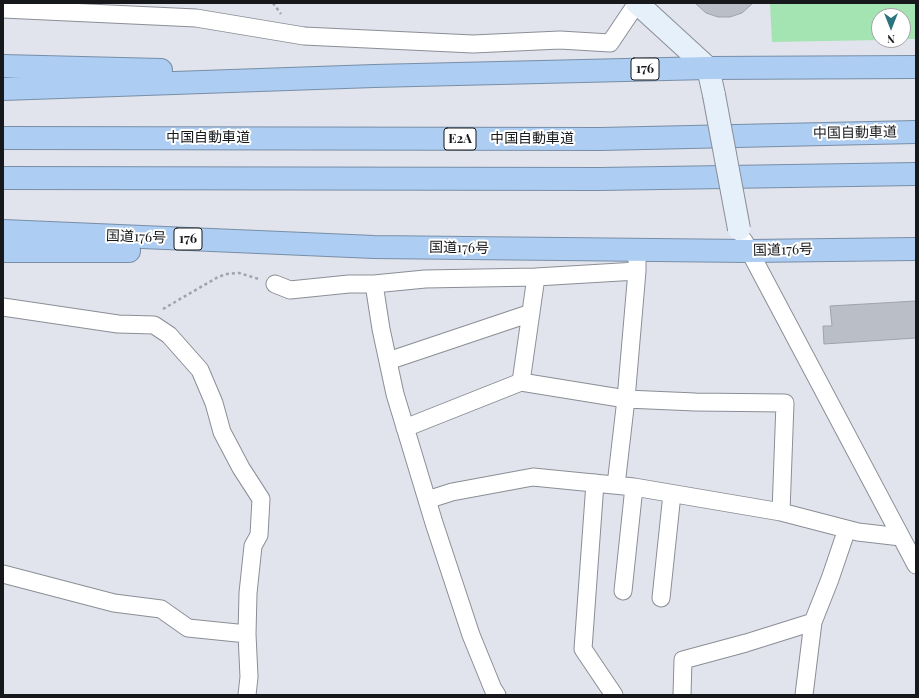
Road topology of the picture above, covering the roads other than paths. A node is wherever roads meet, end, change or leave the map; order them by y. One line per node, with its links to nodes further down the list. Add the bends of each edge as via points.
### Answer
1 (637, 3): 2 (street, via 610,43 560,40 473,44 304,36 196,18); 6 (street)
2 (39, 7): 3 (street)
3 (3, 9)
4 (3, 66): 7 (highway)
5 (916, 67): 6 (highway, 176)
6 (708, 68): 7 (highway, 176); 13 (street, bridge)
7 (374, 76): 8 (highway, 176)
8 (3, 89)
9 (916, 132): 10 (highway, 中国自動車道 / E2A, via 600,139)
10 (3, 138)
11 (916, 174): 12 (highway, via 599,179)
12 (3, 178)
13 (739, 230): 18 (street)
14 (3, 231): 15 (highway, 国道176号 / 176)
15 (374, 247): 17 (highway); 19 (highway, 国道176号 / 176)
16 (916, 249): 18 (highway, 国道176号 / 176)
17 (3, 251)
18 (748, 251): 19 (highway, 国道176号 / 176); 38 (street)
19 (637, 260): 20 (street); 29 (street)
20 (536, 278): 22 (street, via 425,279); 25 (street)
21 (275, 284): 22 (street, via 290,290)
22 (374, 284): 27 (street)
23 (3, 307): 26 (street)
24 (157, 312): 26 (street)
25 (531, 313): 27 (street); 28 (street)
26 (133, 325): 44 (street, via 154,325 170,335 200,370 214,403 222,432 261,499 259,535 253,546 248,593)
27 (388, 360): 30 (street)
28 (522, 382): 29 (street); 30 (street)
29 (626, 399): 32 (street); 36 (street, via 784,403)
30 (405, 428): 35 (street)
31 (595, 484): 32 (street); 35 (street, via 533,477 452,492); 47 (street, via 583,649)
32 (616, 485): 33 (street)
33 (634, 487): 34 (street); 41 (street)
34 (672, 494): 36 (street); 42 (street)
35 (427, 500): 46 (street, via 471,635)
36 (781, 512): 37 (street)
37 (847, 529): 38 (street); 43 (street)
38 (901, 537): 39 (street)
39 (916, 565)
40 (3, 574): 44 (street, via 114,603 161,609 188,628)
41 (623, 591)
42 (661, 598)
43 (813, 622): 48 (street, via 683,660); 49 (street)
44 (247, 634): 45 (street)
45 (247, 695)
46 (497, 695)
47 (614, 695)
48 (682, 695)
49 (804, 695)

